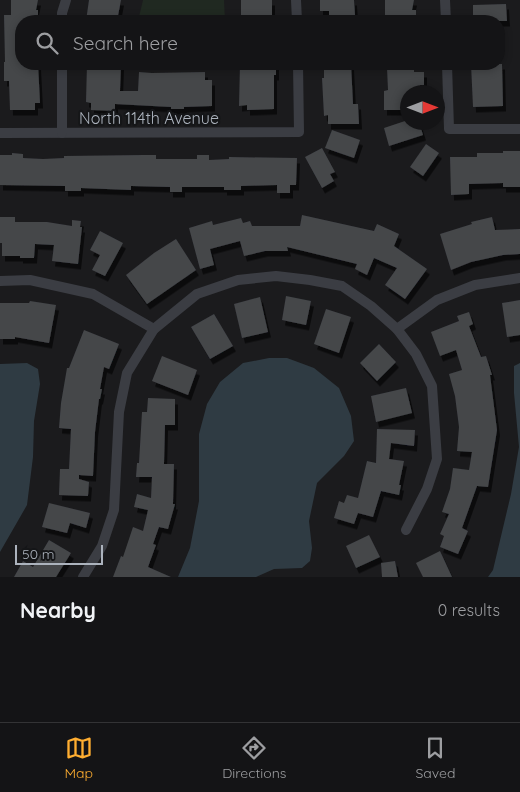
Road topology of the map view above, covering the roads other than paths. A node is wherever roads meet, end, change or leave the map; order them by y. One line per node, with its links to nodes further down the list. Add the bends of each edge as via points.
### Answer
1 (66, 0): 4 (street)
2 (296, 0): 5 (street)
3 (445, 0): 6 (street)
4 (62, 15)
5 (296, 15)
6 (446, 15)
7 (62, 70): 12 (street)
8 (298, 70): 12 (street, North 114th Avenue, via 299,132)
9 (447, 70): 10 (street, via 449,129)
10 (520, 129)
11 (0, 133): 12 (street, North 114th Avenue)
12 (62, 133)
13 (520, 278): 16 (street, via 474,285 437,300)
14 (0, 281): 15 (street, via 30,280 93,294)
15 (154, 329): 16 (street, via 197,294 238,280 276,276 342,286); 18 (street, via 127,373 119,412 114,510 102,546)
16 (397, 329): 17 (street, via 416,354 432,386 437,459 427,489)
17 (406, 530)
18 (83, 577)

